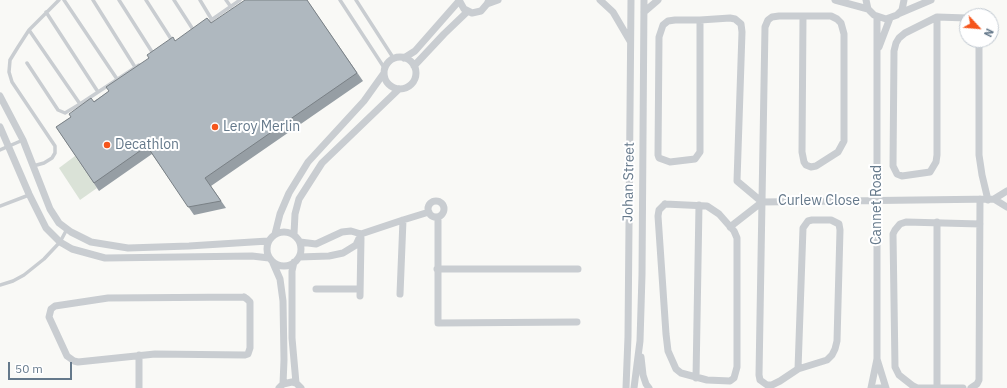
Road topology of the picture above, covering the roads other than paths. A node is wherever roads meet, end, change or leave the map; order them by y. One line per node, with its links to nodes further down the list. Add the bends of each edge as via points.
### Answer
1 (59, 0): 26 (lane)
2 (64, 0): 55 (lane)
3 (93, 0): 53 (lane)
4 (119, 0): 46 (lane)
5 (146, 0): 41 (lane)
6 (174, 0): 37 (lane)
7 (200, 0): 34 (lane)
8 (226, 0): 23 (lane)
9 (240, 0): 23 (lane)
10 (340, 0): 54 (lane)
11 (356, 0): 48 (lane)
12 (459, 0): 25 (street); 47 (street, via 415,51)
13 (498, 0): 22 (street)
14 (600, 0): 40 (street, via 613,12)
15 (631, 0): 40 (street, Johan Street)
16 (644, 0): 27 (street, Johan Street)
17 (658, 0): 27 (street)
18 (835, 0): 24 (street)
19 (866, 0): 24 (street)
20 (904, 0): 28 (street, via 902,10)
21 (931, 0): 28 (street)
22 (488, 2): 25 (street, via 481,11)
23 (231, 8): 34 (lane)
24 (868, 8): 31 (street)
25 (468, 11): 52 (street)
26 (46, 12): 36 (lane); 57 (lane)
27 (644, 12): 95 (street, Johan Street)
28 (897, 15): 32 (street)
29 (803, 16): 29 (street, via 837,18 841,22 844,34 844,141 838,152 811,167 804,162 802,152); 70 (street, via 772,17 765,27)
30 (937, 17): 30 (street, via 899,38 894,51 893,166 897,174 902,176 930,172 936,162); 33 (street)
31 (877, 18): 32 (street); 44 (street, Cannet Road)
32 (890, 18): 44 (street, Cannet Road)
33 (959, 18)
34 (212, 20): 37 (lane)
35 (700, 20): 35 (street, via 668,21 660,30 658,155 664,161 695,159 700,152); 70 (street, via 730,18 741,24 736,182)
36 (29, 30): 59 (lane); 64 (lane, via 10,60 9,72 12,82 56,150 52,158)
37 (194, 31): 38 (lane)
38 (187, 35)
39 (180, 39): 41 (lane)
40 (630, 41): 98 (street, Johan Street)
41 (174, 43): 42 (lane)
42 (167, 48)
43 (979, 48): 68 (street, via 979,155 982,175)
44 (877, 51): 69 (street, Cannet Road)
45 (161, 52): 46 (lane)
46 (154, 56): 49 (lane)
47 (404, 58): 48 (street); 52 (street)
48 (394, 59): 54 (street, via 387,64)
49 (148, 60)
50 (27, 63): 59 (lane, via 58,110 65,113)
51 (142, 64): 53 (lane)
52 (414, 66): 56 (street, via 414,80 408,87)
53 (135, 68): 55 (lane)
54 (385, 71): 56 (street, via 390,86); 81 (street, via 364,101 308,162 289,193)
55 (117, 79): 57 (lane)
56 (399, 89): 82 (street, via 322,163 299,199)
57 (98, 92): 59 (lane)
58 (0, 96): 61 (street)
59 (80, 104)
60 (0, 127): 62 (street)
61 (23, 140): 62 (lane); 64 (street)
62 (9, 147): 63 (lane); 66 (street)
63 (0, 150)
64 (33, 166): 80 (street, via 50,209 59,223)
65 (1007, 190): 68 (street)
66 (29, 194): 72 (lane); 85 (street, via 46,228)
67 (980, 199): 68 (street, Curlew Close); 69 (street, Curlew Close); 78 (street)
68 (991, 200): 73 (street)
69 (876, 201): 70 (street, Curlew Close); 97 (street, Cannet Road)
70 (762, 202): 79 (street); 99 (street, via 760,380 766,385 772,385)
71 (699, 205): 79 (street, via 713,209); 100 (street); 100 (street, via 665,204 659,210 658,216 668,351 681,374)
72 (0, 206)
73 (1007, 206)
74 (429, 212): 75 (street); 75 (street, via 430,205 439,202 445,210); 76 (street)
75 (438, 218): 90 (street)
76 (403, 220): 83 (street); 93 (street)
77 (937, 222): 78 (street); 103 (street); 103 (street, via 906,222 900,224 893,234 895,367 899,375 917,388)
78 (980, 224): 114 (street, via 979,380)
79 (730, 227): 100 (street, via 738,241 736,372 730,382)
80 (67, 229): 84 (street, via 90,242 128,248); 85 (lane)
81 (275, 234): 82 (street, via 284,231); 84 (street)
82 (294, 234): 86 (street)
83 (361, 234): 86 (street, via 342,232 316,244); 87 (street, via 356,246 343,253); 92 (street, via 360,292)
84 (268, 241): 88 (street, via 266,250)
85 (60, 242): 88 (street, via 72,249 105,258 252,256); 91 (lane, via 24,275)
86 (300, 242): 87 (street)
87 (297, 259): 88 (street, via 288,266); 101 (street, via 292,271 292,338)
88 (271, 261): 102 (street, via 280,279 283,301 284,360)
89 (578, 268): 90 (street)
90 (437, 269): 94 (street, via 438,323)
91 (0, 285)
92 (316, 289)
93 (400, 294)
94 (577, 322)
95 (640, 341): 107 (street, Johan Street); 108 (street, Johan Street, via 643,375)
96 (139, 355): 96 (street, via 248,354 250,302 244,297 108,298 62,304 51,309 49,317 70,359 78,362); 104 (street)
97 (877, 359): 109 (street, Cannet Road); 112 (street, Cannet Road)
98 (627, 365): 105 (street, Johan Street); 106 (street, Johan Street)
99 (798, 369): 99 (street, via 827,360 832,355 837,341 840,230 839,224 831,220 808,221 803,228)
100 (696, 378)
101 (299, 386): 102 (street, via 287,382)
102 (280, 387)
103 (937, 387): 113 (street)
104 (139, 388)
105 (620, 388)
106 (626, 388)
107 (634, 388)
108 (649, 388)
109 (871, 388)
110 (877, 388): 111 (street)
111 (882, 388)
112 (886, 388)
113 (963, 388)
114 (971, 388)

